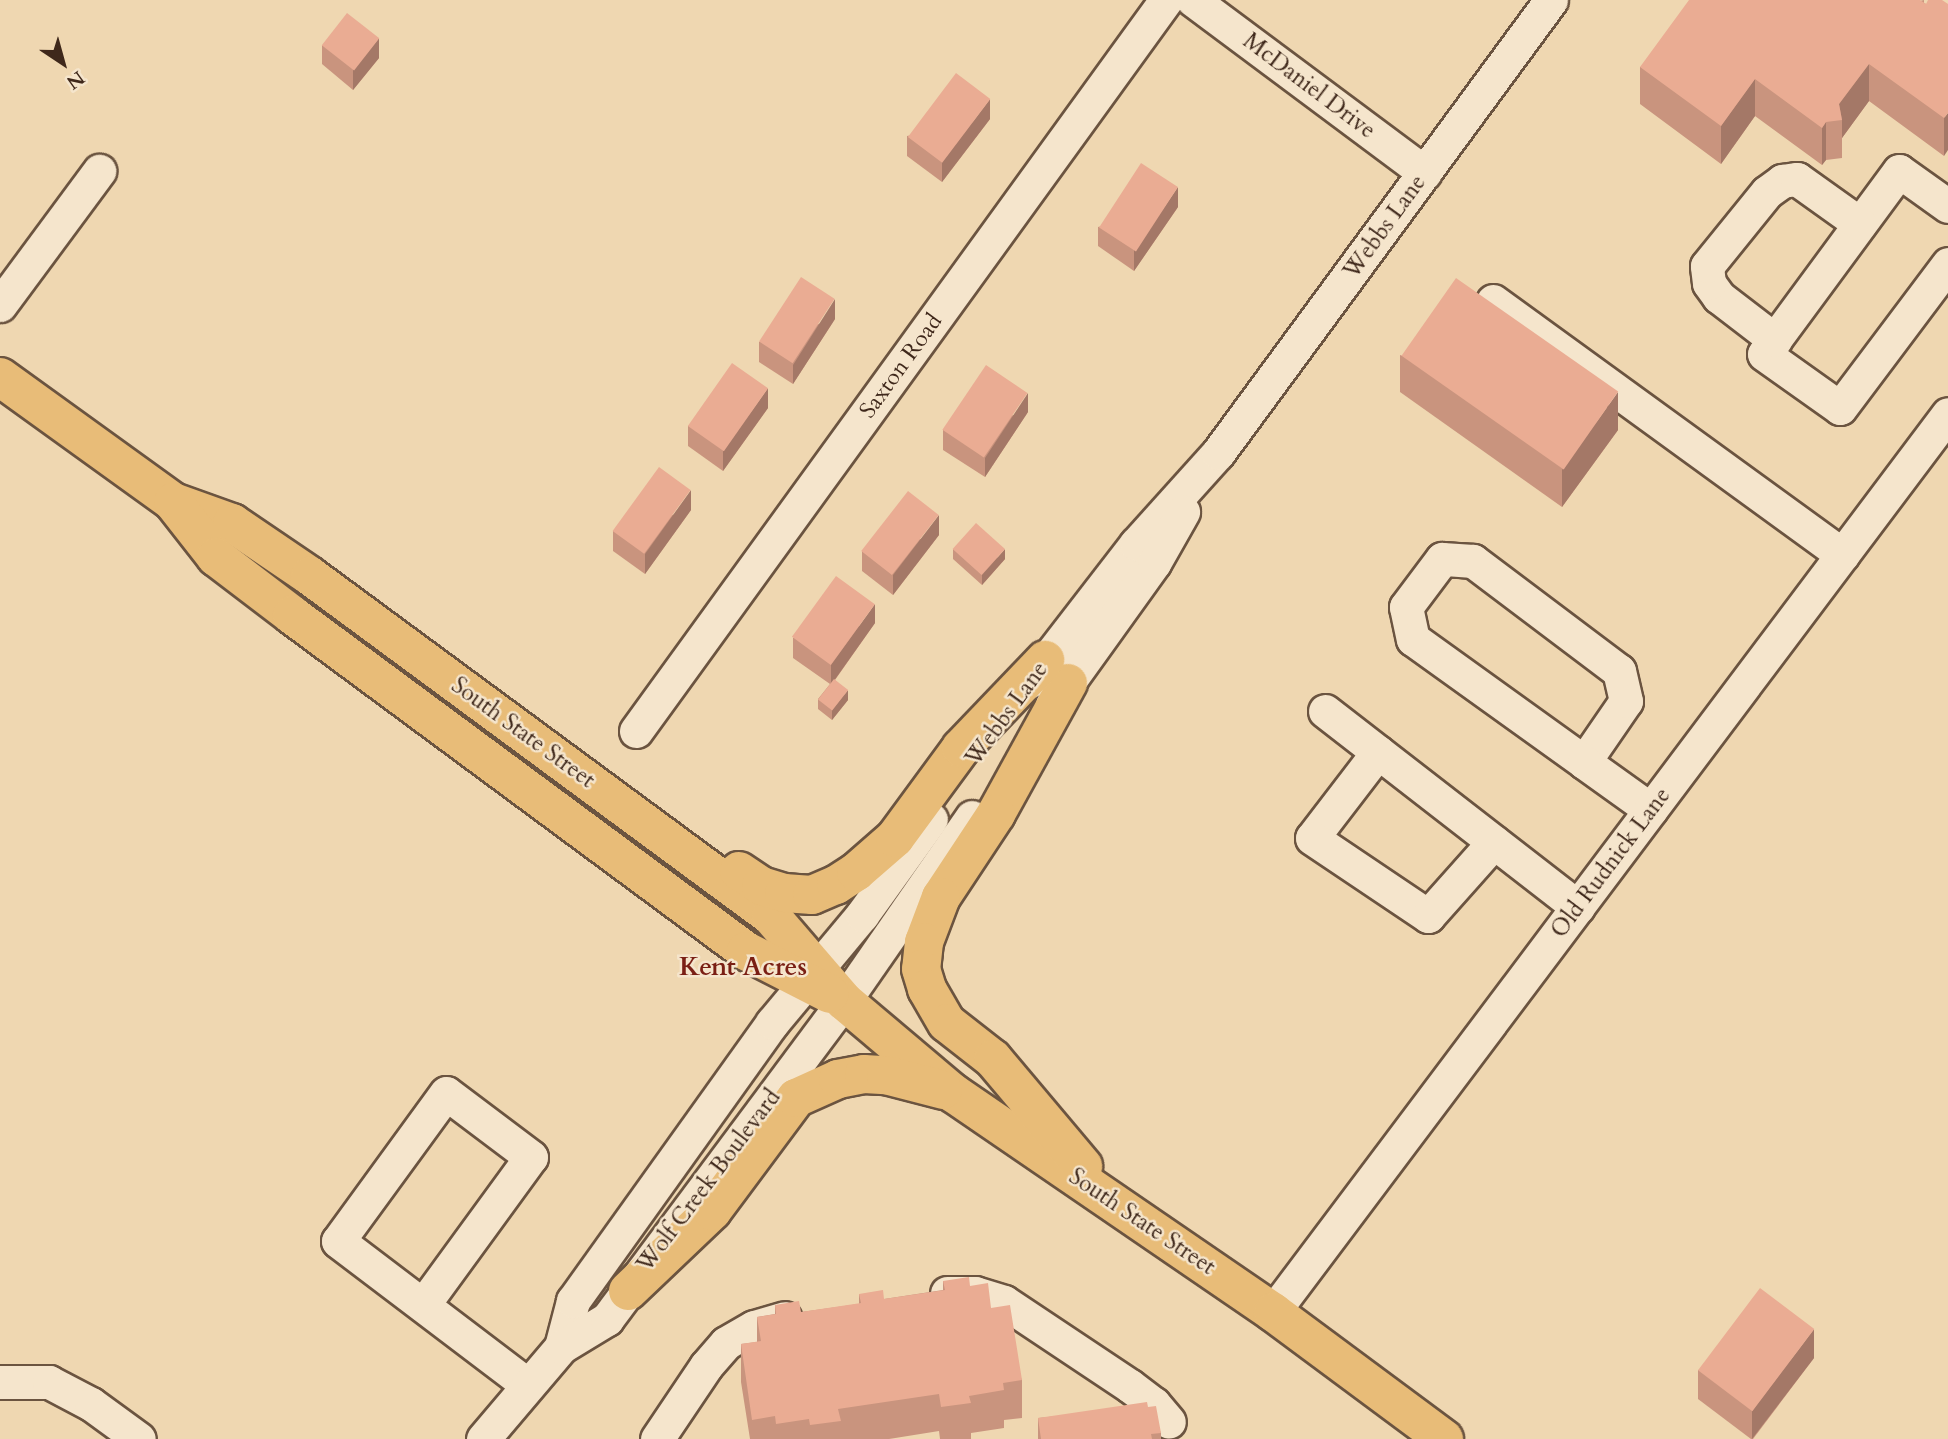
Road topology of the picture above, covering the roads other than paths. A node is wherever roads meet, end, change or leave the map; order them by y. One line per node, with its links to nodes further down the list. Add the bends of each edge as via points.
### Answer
1 (1166, 0): 19 (street, Saxton Road)
2 (1193, 0): 5 (street, McDaniel Drive)
3 (1550, 0): 5 (street, Webbs Lane)
4 (99, 171): 10 (street)
5 (1425, 173): 16 (street, Webbs Lane, via 1218,453 1136,544)
6 (1948, 206): 7 (street, via 1899,171)
7 (1860, 224): 11 (street); 11 (street, via 1797,179 1782,181 1767,192 1707,266 1709,283 1719,297)
8 (1948, 264): 11 (street, via 1840,408 1764,354)
9 (1493, 301): 15 (street)
10 (0, 305)
11 (1775, 340)
12 (0, 377): 14 (main road, South State Street)
13 (1948, 414): 15 (street, Old Rudnick Lane)
14 (173, 502): 17 (main road, South State Street, via 232,523); 25 (main road, South State Street, via 216,557 281,607 746,951)
15 (1843, 555): 22 (street, Old Rudnick Lane)
16 (1056, 672): 17 (main road, via 961,748 895,838 873,860 836,886 812,895 761,886 559,740); 25 (street, Webbs Lane); 26 (street, Webbs Lane); 28 (main road, via 996,814 930,921 921,969 947,1023 993,1059)
17 (452, 680): 25 (main road, South State Street, via 771,916)
18 (1325, 711): 20 (street)
19 (636, 731)
20 (1378, 752): 23 (street); 23 (street, via 1312,838 1428,916)
21 (1584, 762): 21 (street, via 1413,639 1406,607 1442,559 1473,561 1619,671 1626,701); 22 (street)
22 (1651, 810): 24 (street, Old Rudnick Lane)
23 (1494, 842): 24 (street)
24 (1578, 907): 32 (street, Old Rudnick Lane)
25 (812, 975): 26 (main road, South State Street); 34 (street, Wolf Creek Boulevard, via 772,1023 573,1301)
26 (844, 1001): 27 (main road, South State Street); 29 (street, Wolf Creek Boulevard)
27 (953, 1093): 28 (main road, South State Street); 29 (main road, via 886,1075 864,1074 838,1079 796,1098 712,1212)
28 (1114, 1203): 32 (main road, South State Street)
29 (628, 1291): 34 (street, Wolf Creek Boulevard, via 607,1319)
30 (946, 1293): 37 (street, via 975,1293 1004,1302 1130,1386)
31 (423, 1305): 31 (street, via 338,1241 446,1093 531,1157); 36 (street)
32 (1273, 1312): 41 (main road, South State Street)
33 (785, 1318): 40 (street, via 754,1326 726,1343)
34 (561, 1347): 36 (street, Wolf Creek Boulevard)
35 (0, 1382): 38 (street, via 49,1382 91,1404)
36 (528, 1385): 39 (street, Wolf Creek Boulevard)
37 (1169, 1422)
38 (139, 1439)
39 (483, 1439)
40 (657, 1439)
41 (1444, 1439)

